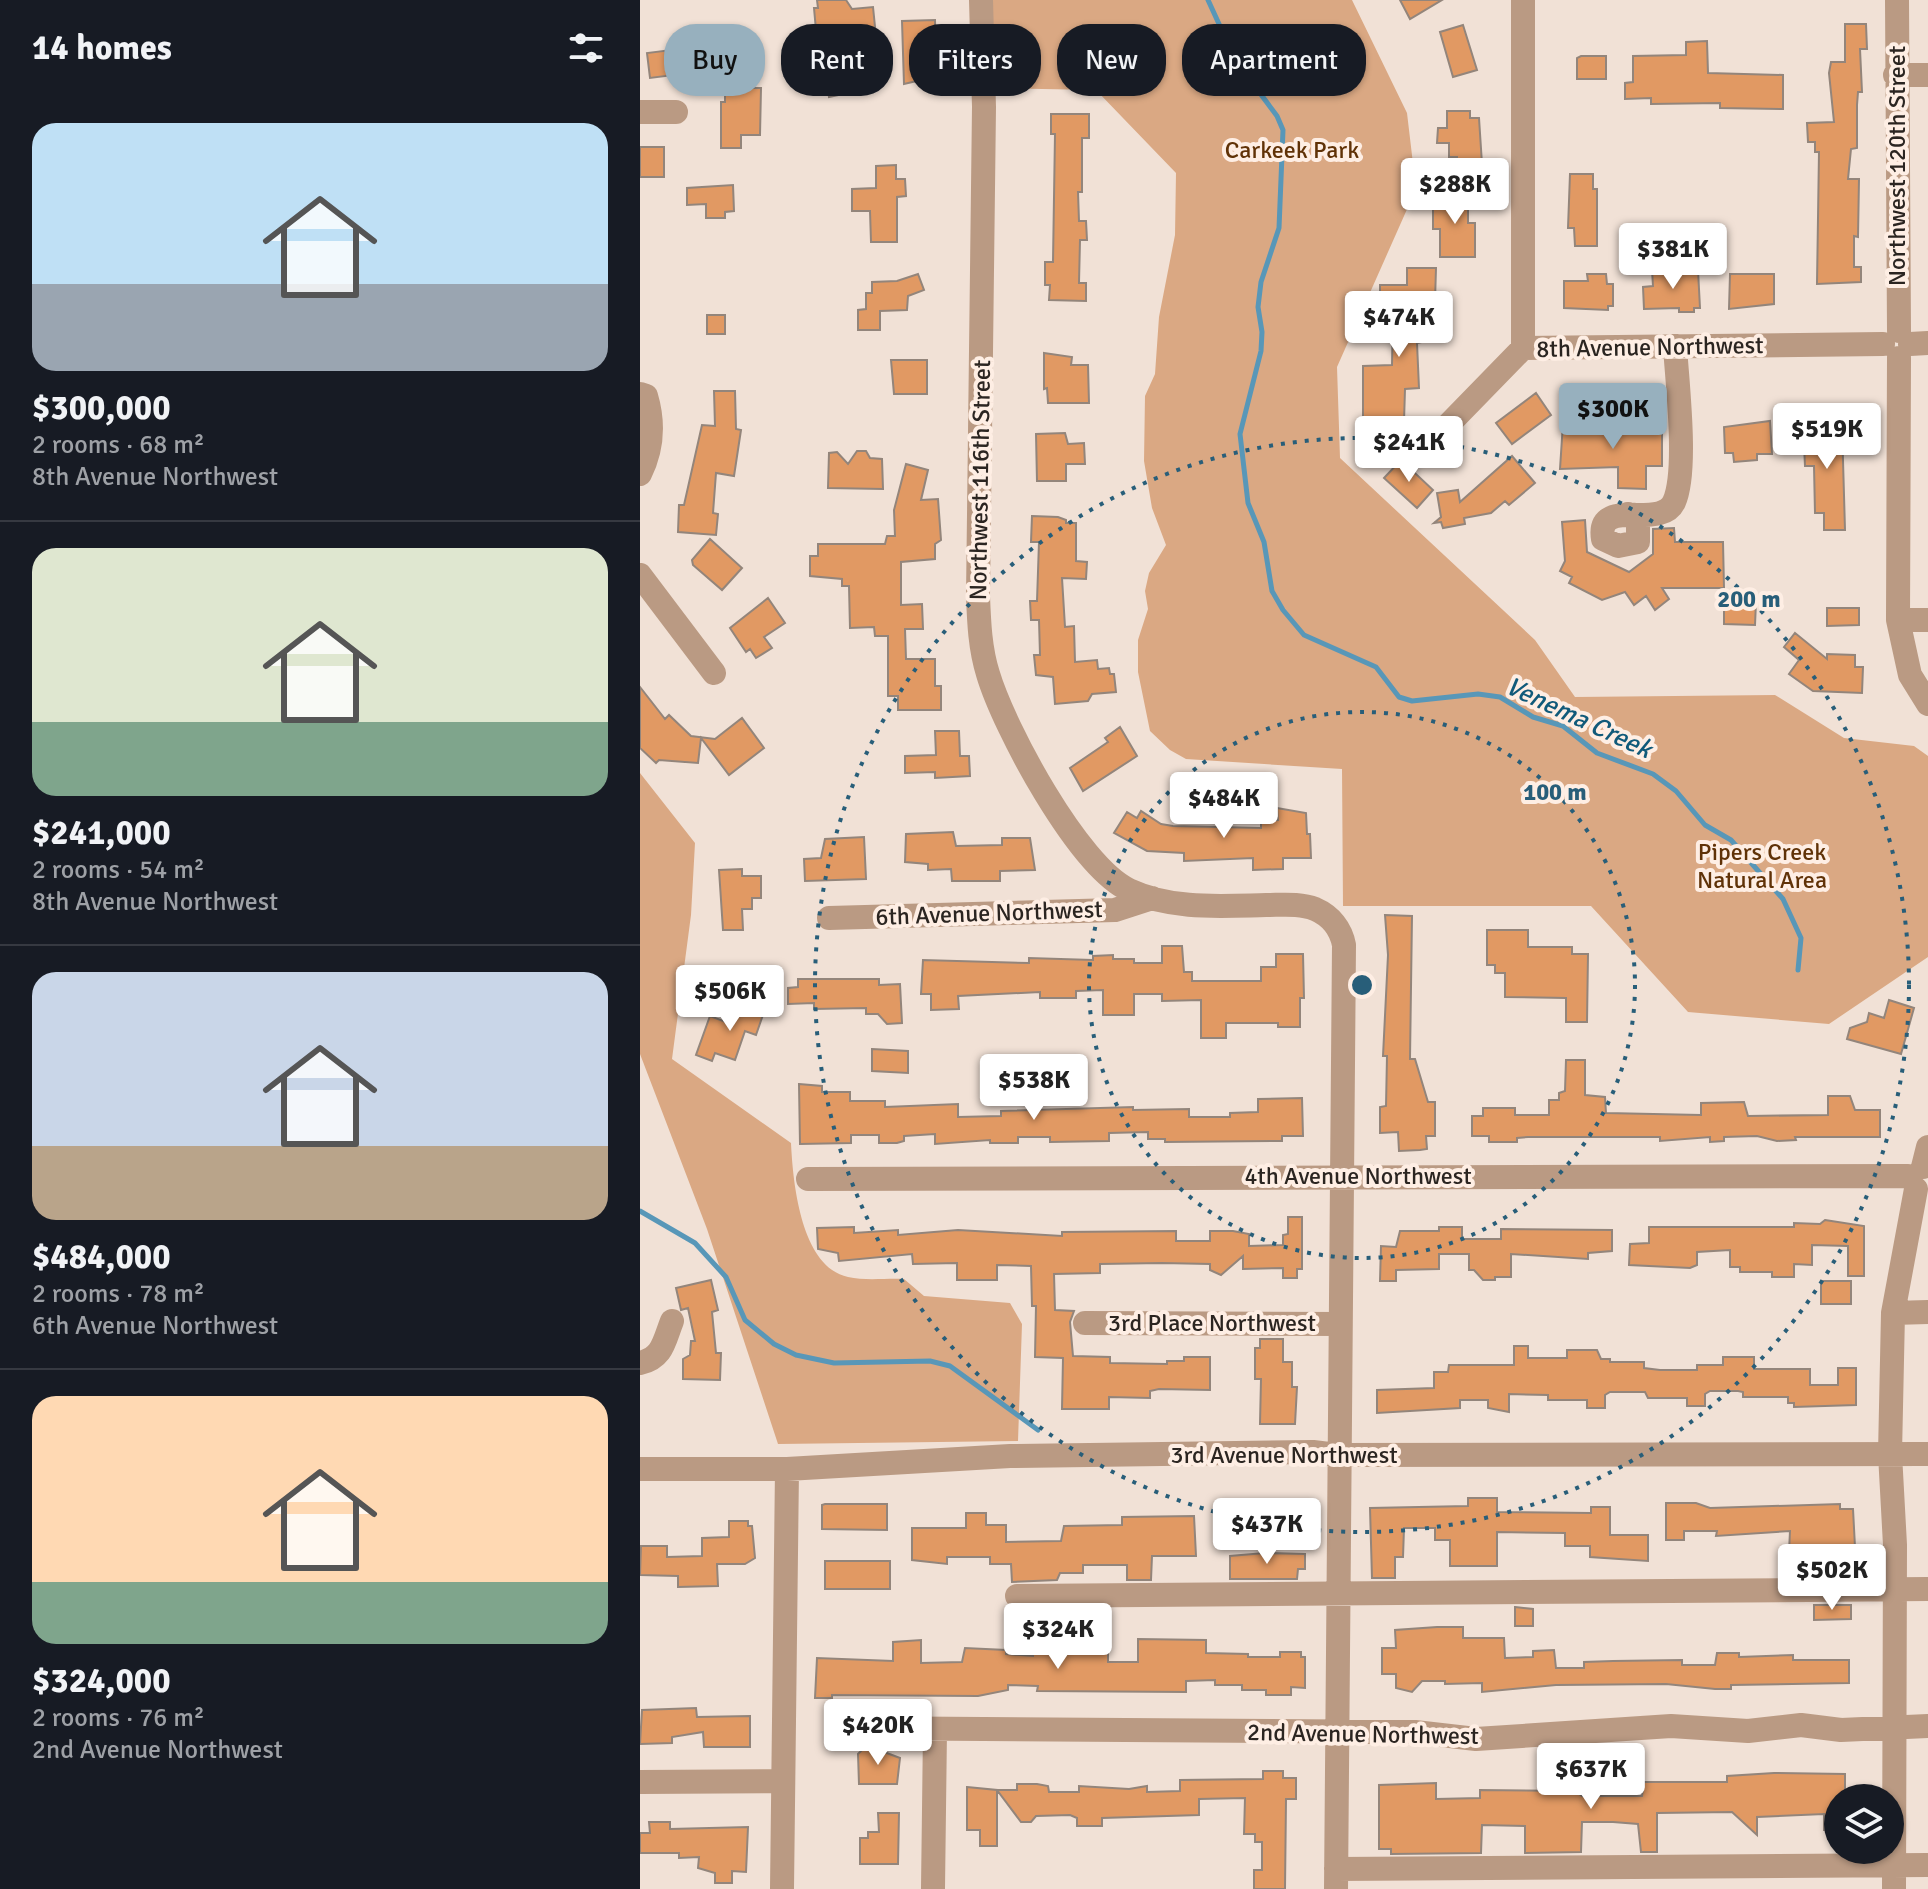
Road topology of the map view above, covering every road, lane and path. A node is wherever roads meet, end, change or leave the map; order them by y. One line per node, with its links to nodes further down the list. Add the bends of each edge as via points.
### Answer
1 (981, 0): 20 (street, Northwest 116th Street, via 978,596 983,652 1011,728 1074,836 1113,880)
2 (1523, 0): 10 (street)
3 (1897, 0): 4 (street, Northwest 120th Street)
4 (1895, 75): 5 (street); 8 (street, Northwest 120th Street)
5 (1928, 75)
6 (640, 112): 7 (street)
7 (676, 112)
8 (1904, 344): 9 (street, 8th Avenue Northwest); 16 (street, Northwest 120th Street)
9 (1675, 346): 10 (street, 8th Avenue Northwest); 14 (street, via 1680,466 1676,498 1665,512)
10 (1523, 348): 12 (street, 8th Avenue Northwest)
11 (643, 395): 13 (street, via 650,412 651,442)
12 (1449, 424)
13 (640, 474)
14 (1628, 514)
15 (640, 575): 18 (street)
16 (1898, 620): 17 (street); 19 (street, Northwest 120th Street, via 1910,675)
17 (1928, 620)
18 (714, 673)
19 (1928, 704)
20 (1152, 898): 21 (street, 6th Avenue Northwest, via 1115,910); 23 (street, 6th Avenue Northwest, via 1182,905 1304,906 1320,912 1340,932 1345,953)
21 (829, 918)
22 (1922, 1172): 23 (street, 4th Avenue Northwest); 26 (street)
23 (1342, 1176): 24 (street, 4th Avenue Northwest); 29 (street)
24 (808, 1179)
25 (1928, 1312): 26 (street)
26 (1893, 1313): 31 (street)
27 (672, 1321): 30 (street, via 660,1353)
28 (1085, 1323): 29 (street, 3rd Place Northwest)
29 (1339, 1324): 33 (street)
30 (640, 1363)
31 (1890, 1454): 32 (street, 3rd Avenue Northwest); 33 (street, 3rd Avenue Northwest); 36 (street)
32 (1928, 1454)
33 (1337, 1455): 35 (street, 3rd Avenue Northwest, via 1010,1456); 39 (street)
34 (640, 1469): 35 (street, 3rd Avenue Northwest)
35 (787, 1469): 45 (street)
36 (1895, 1589): 37 (street); 39 (street); 40 (street)
37 (1928, 1589)
38 (1017, 1596): 39 (street)
39 (1337, 1596): 44 (street)
40 (1894, 1726): 41 (street, 2nd Avenue Northwest); 44 (street, 2nd Avenue Northwest, via 1841,1730 1801,1725 1748,1731 1671,1726 1476,1739); 48 (street)
41 (1928, 1726)
42 (845, 1728): 43 (street, 2nd Avenue Northwest)
43 (935, 1730): 44 (street, 2nd Avenue Northwest); 51 (street)
44 (1337, 1732): 49 (street)
45 (782, 1781): 46 (street); 50 (street)
46 (640, 1782)
47 (1928, 1865): 48 (street)
48 (1894, 1877): 49 (street)
49 (1336, 1879)
50 (782, 1889)
51 (933, 1889)

